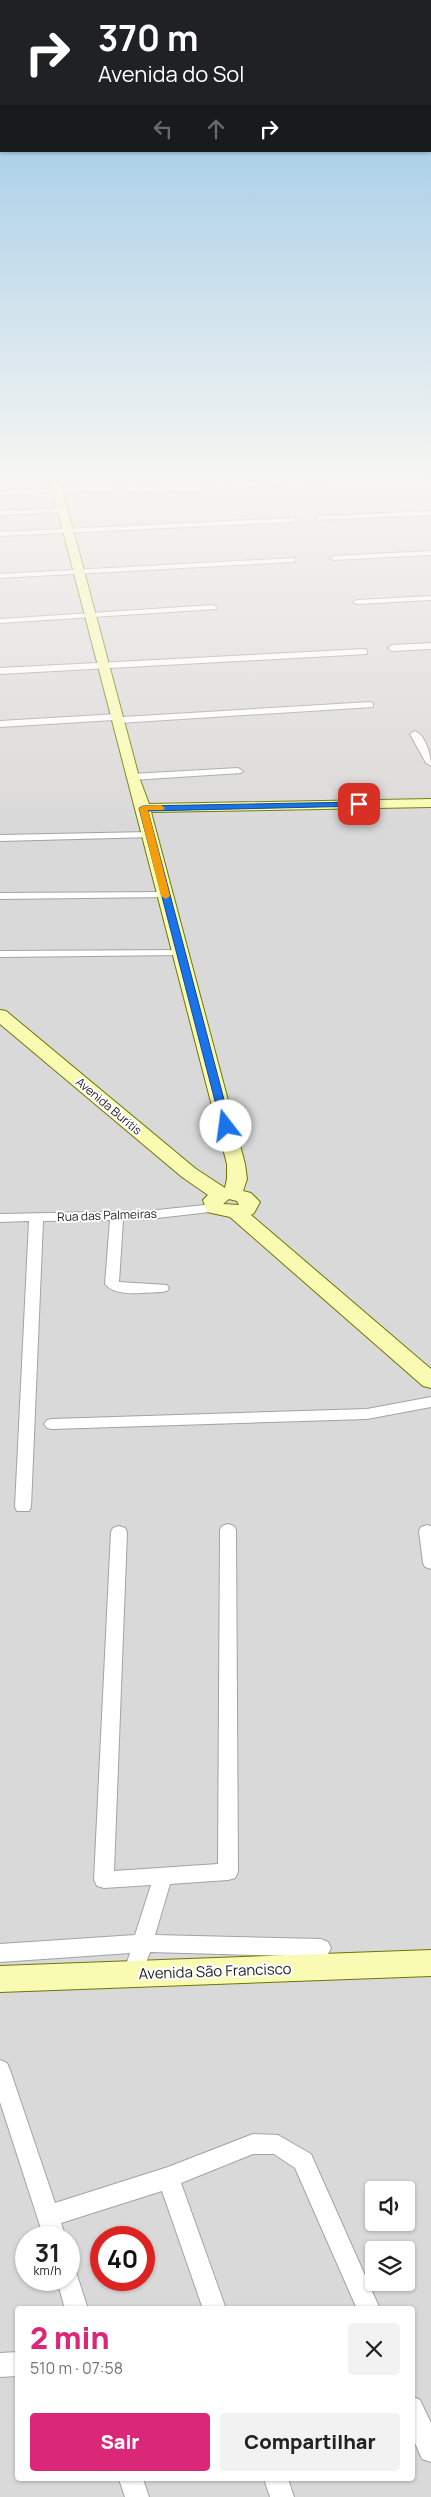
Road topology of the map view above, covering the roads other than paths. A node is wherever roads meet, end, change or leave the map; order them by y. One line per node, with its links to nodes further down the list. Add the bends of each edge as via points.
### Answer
1 (86, 594): 5 (street)
2 (431, 598): 3 (street)
3 (357, 602)
4 (213, 607): 5 (street)
5 (92, 616): 6 (street); 10 (street)
6 (0, 622)
7 (431, 646): 8 (street)
8 (392, 648)
9 (364, 652): 10 (street)
10 (105, 665): 11 (street); 13 (street)
11 (0, 671)
12 (370, 705): 13 (street)
13 (118, 718): 14 (street); 18 (street)
14 (0, 724)
15 (415, 734): 16 (street)
16 (431, 763)
17 (238, 771): 18 (street)
18 (132, 777): 20 (street)
19 (431, 803): 20 (street)
20 (143, 808): 21 (street)
21 (150, 835): 22 (street); 23 (street)
22 (0, 838)
23 (165, 895): 24 (street); 25 (street)
24 (0, 896)
25 (180, 953): 26 (street); 28 (street, via 236,1164 237,1179)
26 (0, 954)
27 (0, 1015): 28 (street, Avenida Buritis)
28 (226, 1202): 29 (street, Rua das Palmeiras); 33 (street, Avenida Buritis)
29 (117, 1215): 30 (street, Rua das Palmeiras); 32 (street, via 112,1284 120,1288)
30 (36, 1217): 31 (street, Rua das Palmeiras); 36 (street)
31 (0, 1218)
32 (162, 1288)
33 (431, 1381)
34 (431, 1402): 35 (street, via 367,1414)
35 (52, 1424)
36 (23, 1507)
37 (228, 1530): 41 (street, via 228,1872)
38 (119, 1532): 41 (street, via 104,1880)
39 (427, 1532): 40 (street)
40 (431, 1563)
41 (163, 1876): 42 (street)
42 (142, 1943): 43 (street); 44 (street); 46 (street)
43 (321, 1948)
44 (0, 1953)
45 (431, 1963): 46 (street, Avenida São Francisco)
46 (133, 1974): 47 (street, Avenida São Francisco)
47 (0, 1979)
48 (0, 2070): 50 (street)
49 (168, 2178): 50 (street); 54 (street); 55 (street, via 253,2144 269,2143 291,2152 303,2161)
50 (48, 2216): 51 (street)
51 (51, 2226)
52 (71, 2291): 53 (street)
53 (76, 2306)
54 (214, 2306)
55 (367, 2306)
56 (0, 2364): 57 (street)
57 (15, 2364)
58 (415, 2415): 59 (street)
59 (431, 2450)
60 (132, 2481): 62 (street)
61 (277, 2481): 63 (street)
62 (137, 2497)
63 (282, 2497)

